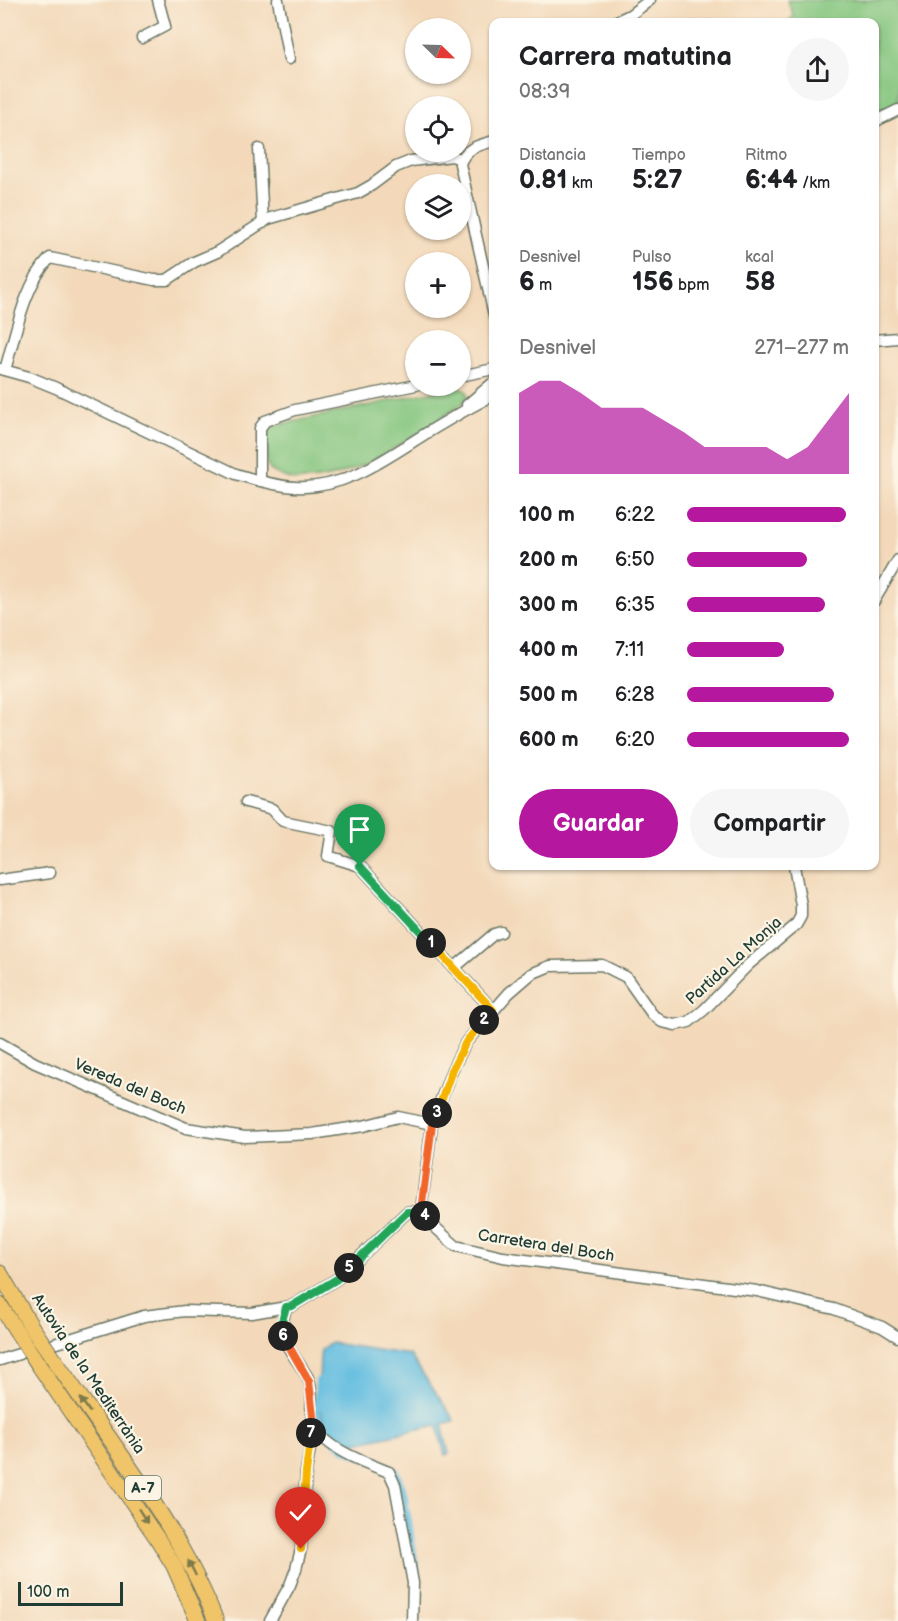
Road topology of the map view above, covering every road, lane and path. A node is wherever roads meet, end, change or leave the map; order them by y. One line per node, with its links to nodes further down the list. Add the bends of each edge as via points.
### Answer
1 (158, 0): 5 (street, via 165,27)
2 (278, 0): 6 (street)
3 (650, 0): 4 (street)
4 (622, 18)
5 (142, 38)
6 (289, 59)
7 (898, 110): 8 (street)
8 (879, 120)
9 (489, 143): 11 (street)
10 (259, 149): 14 (street)
11 (471, 149)
12 (408, 162): 14 (street, via 358,193)
13 (460, 162): 15 (street)
14 (263, 223): 18 (street, via 167,280 50,258 38,270 30,287)
15 (489, 293)
16 (898, 338): 17 (street)
17 (879, 340)
18 (2, 369): 25 (street, via 56,388 203,460)
19 (489, 370): 20 (street)
20 (471, 374)
21 (489, 386): 24 (street)
22 (405, 388): 25 (street, via 295,410 265,421 260,428)
23 (489, 398): 24 (street)
24 (456, 416): 25 (street, via 343,481 295,488)
25 (260, 481)
26 (898, 560): 27 (street)
27 (879, 592)
28 (246, 802): 33 (street, via 272,809 283,821 332,831 328,856 360,866)
29 (795, 870): 34 (street, Partida La Monja, via 801,905 796,925 689,1022 662,1022 626,977 614,969 590,964 549,966 531,974)
30 (50, 873): 31 (street)
31 (0, 880)
32 (501, 932): 33 (street)
33 (454, 968): 34 (street)
34 (493, 1010): 36 (street, via 466,1042)
35 (0, 1043): 36 (street, Vereda del Boch, via 35,1063 186,1128 245,1137 312,1134 399,1117)
36 (432, 1124): 37 (street, via 422,1203)
37 (425, 1219): 40 (street, via 418,1212 407,1212 337,1279); 42 (street, Carretera del Boch, via 456,1246 502,1257 757,1291 834,1309)
38 (0, 1273): 41 (highway, Autovia de la Mediterrània / A-7)
39 (0, 1305): 41 (highway, Autovia de la Mediterrània / A-7)
40 (286, 1307): 43 (street, via 252,1313 185,1311 144,1316); 46 (street, via 283,1340 309,1381)
41 (25, 1330): 47 (highway, Autovia de la Mediterrània / A-7, one-way to 47, bridge, via 38,1365 174,1566); 48 (highway, Autovia de la Mediterrània / A-7, one-way to 41, bridge, via 169,1527 56,1362)
42 (898, 1337)
43 (54, 1344)
44 (19, 1354): 45 (street)
45 (0, 1360)
46 (314, 1425): 49 (street, via 306,1472 301,1549 290,1585); 50 (street, via 334,1448 390,1472 413,1583)
47 (198, 1621)
48 (216, 1621)
49 (270, 1621)
50 (412, 1621)

